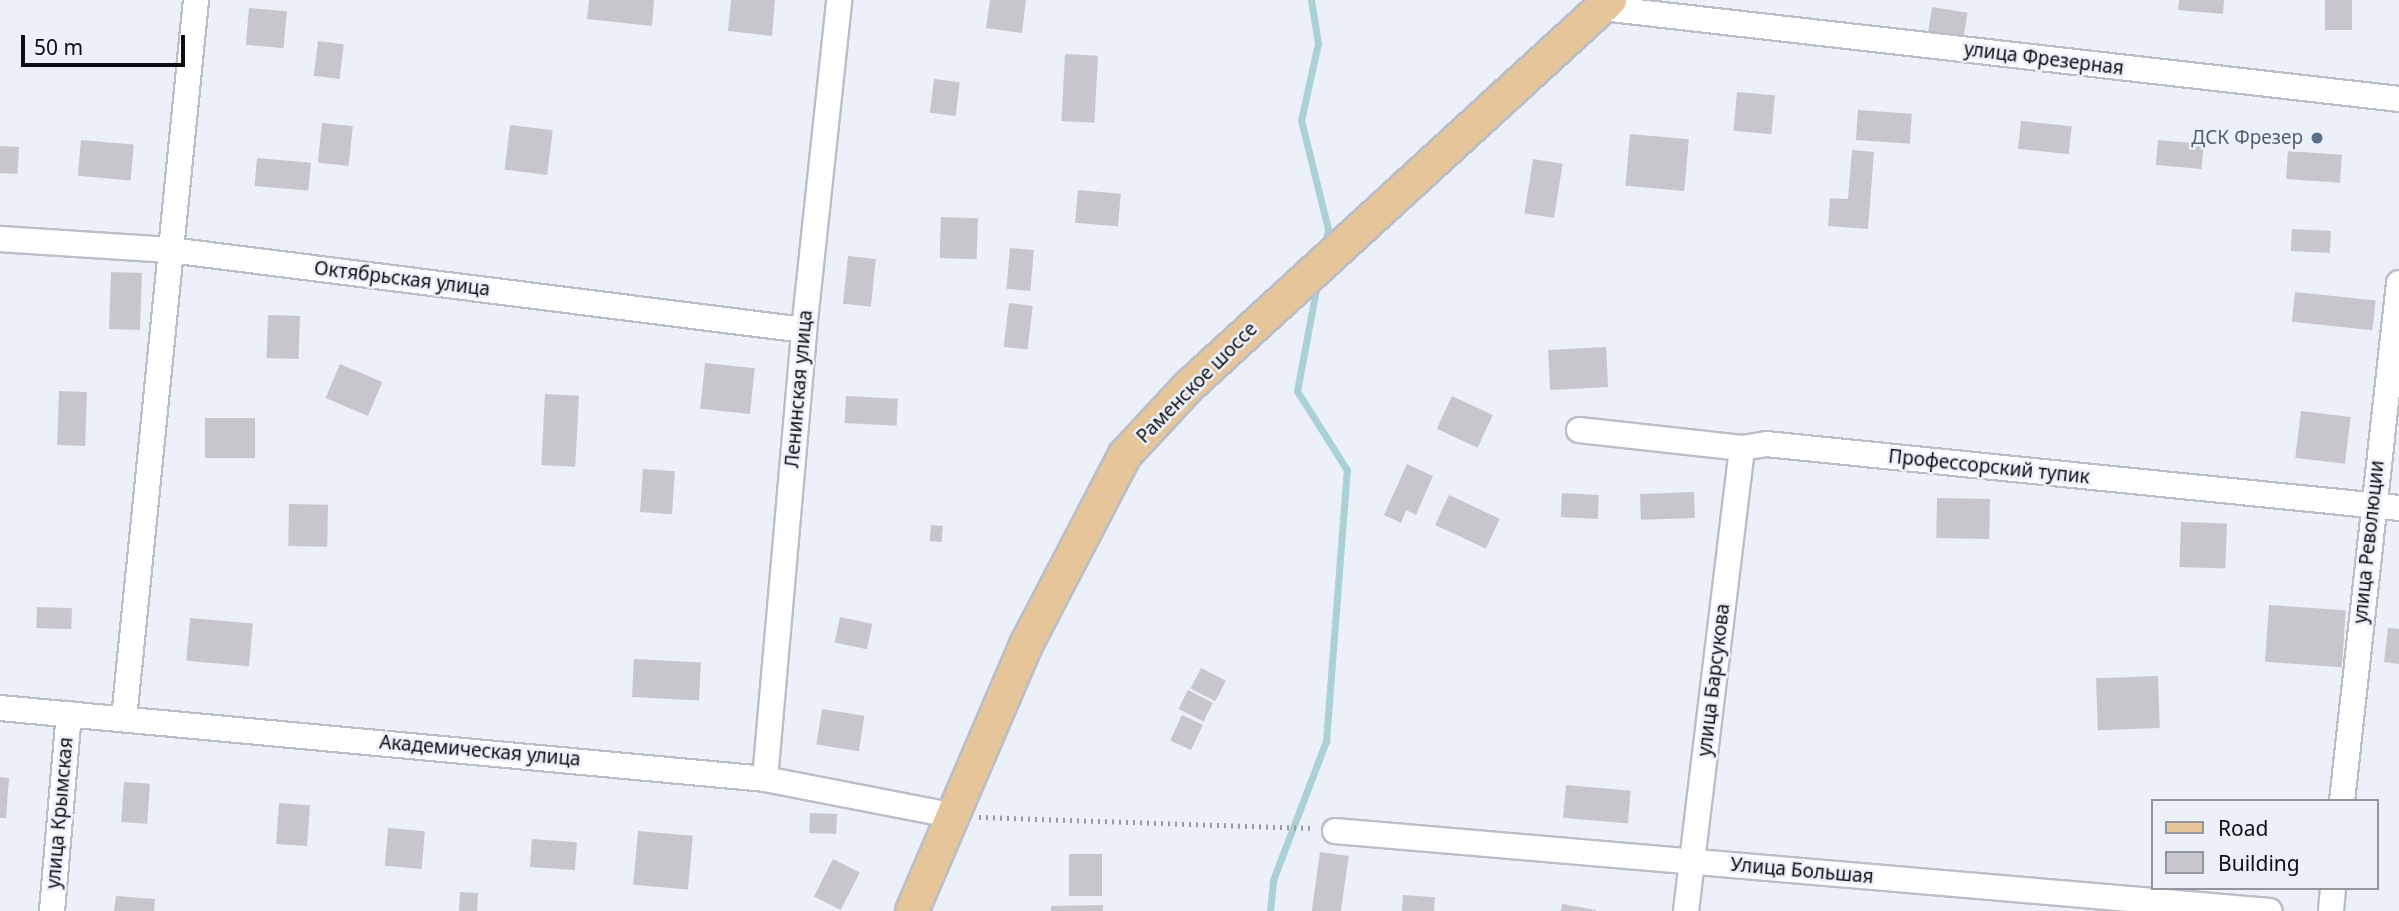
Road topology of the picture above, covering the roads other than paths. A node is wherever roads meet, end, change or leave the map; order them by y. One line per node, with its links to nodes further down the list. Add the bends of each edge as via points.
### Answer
1 (195, 0): 6 (street)
2 (839, 0): 8 (street, Ленинская улица)
3 (1606, 4): 4 (street, улица Фрезерная, via 1689,18); 18 (main road, Раменское шоссе, via 1188,387 1125,455 1027,643)
4 (2399, 99)
5 (0, 239): 6 (street, Октябрьская улица)
6 (170, 250): 8 (street, Октябрьская улица); 15 (street)
7 (2399, 283): 11 (street, улица Революции)
8 (804, 330): 16 (street, Ленинская улица)
9 (1579, 430): 10 (street, Профессорский тупик)
10 (1742, 448): 11 (street, Профессорский тупик, via 1766,444); 20 (street, улица Барсукова)
11 (2372, 506): 12 (street, Профессорский тупик); 17 (street, улица Революции)
12 (2399, 508)
13 (0, 708): 14 (street, Академическая улица)
14 (69, 714): 15 (street, Академическая улица); 22 (street, улица Крымская)
15 (124, 719): 16 (street, Академическая улица)
16 (765, 779): 18 (street, Академическая улица)
17 (2342, 799)
18 (956, 816): 23 (main road, Раменское шоссе)
19 (1335, 831): 20 (street, Улица Большая)
20 (1692, 862): 24 (street, улица Барсукова); 25 (street, Улица Большая)
21 (2333, 890): 26 (street)
22 (52, 911)
23 (912, 911)
24 (1686, 911)
25 (2270, 911)
26 (2331, 911)

